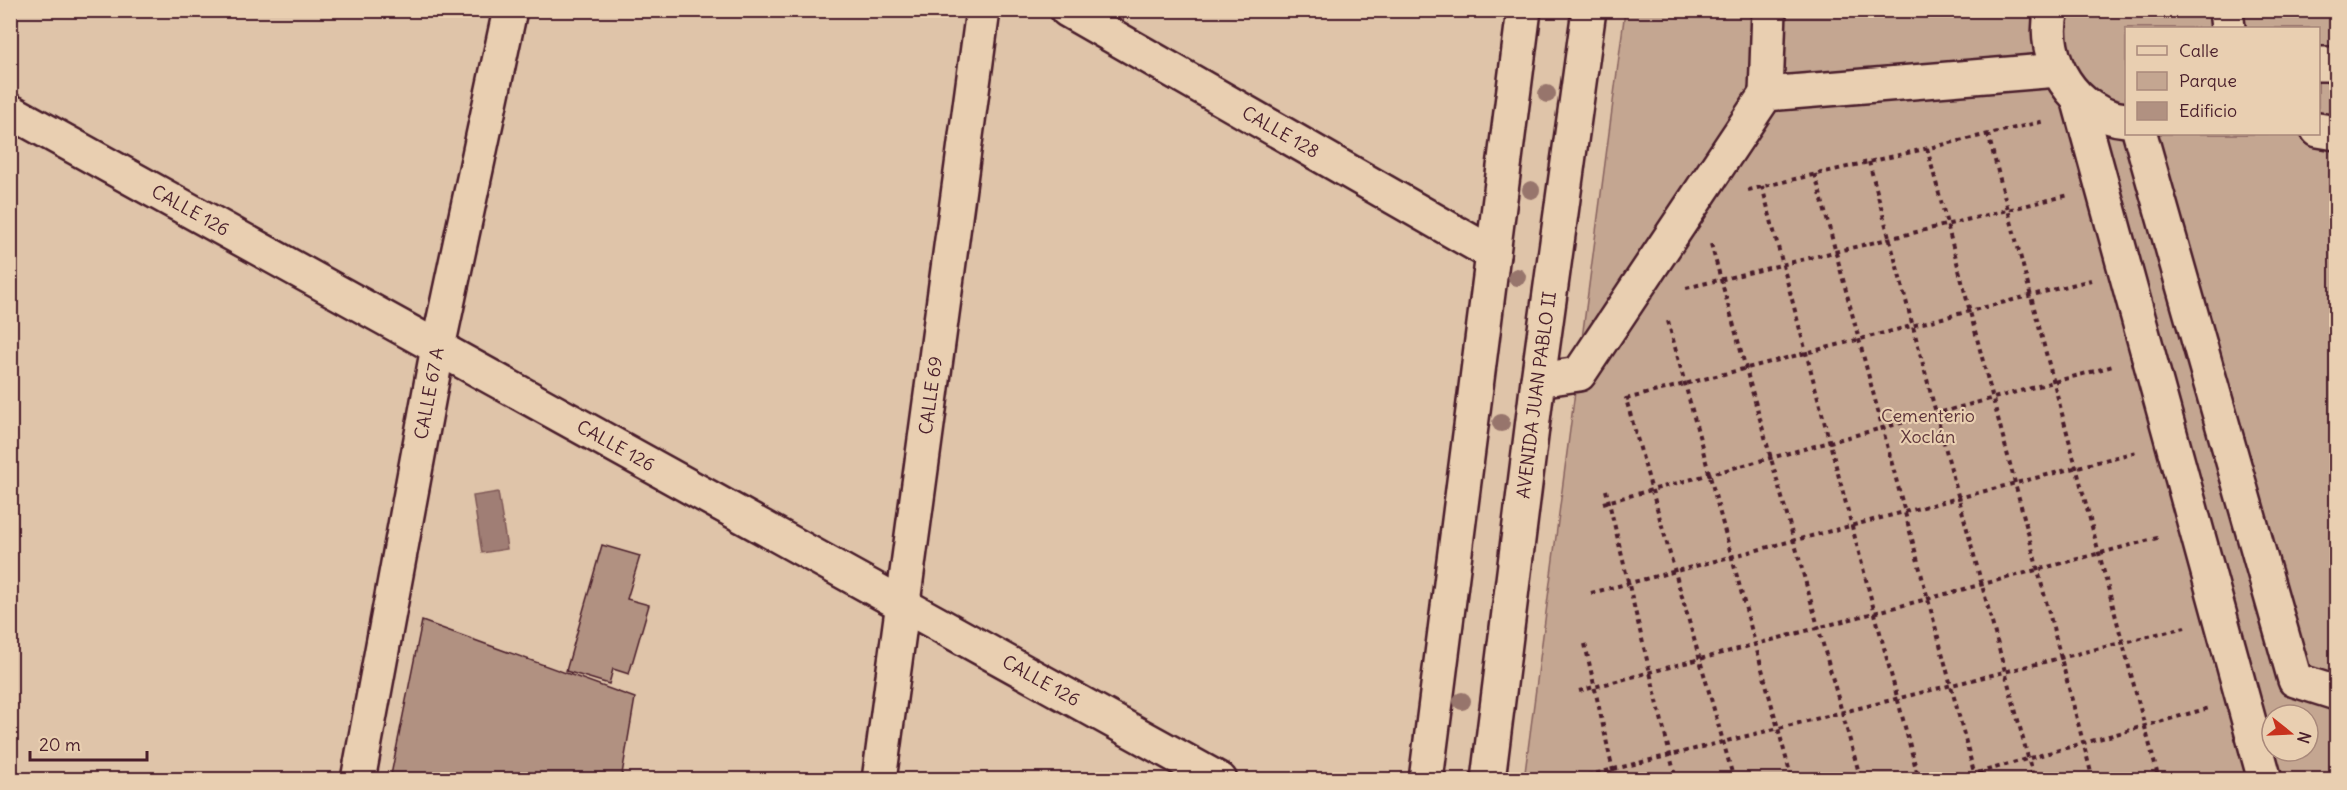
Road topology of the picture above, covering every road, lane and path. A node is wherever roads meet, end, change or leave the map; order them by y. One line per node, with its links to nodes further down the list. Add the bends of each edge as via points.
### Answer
1 (510, 10): 43 (street, CALLE 67 A)
2 (983, 10): 76 (street, CALLE 69)
3 (1067, 10): 33 (street, CALLE 128)
4 (1524, 10): 33 (street)
5 (1589, 10): 47 (street, AVENIDA JUAN PABLO II)
6 (1769, 10): 13 (street)
7 (2052, 10): 12 (street, via 2050,45)
8 (2226, 10): 9 (street)
9 (2228, 27)
10 (2320, 64): 11 (street)
11 (2337, 64)
12 (2058, 70): 13 (street); 14 (street)
13 (1766, 94): 47 (street, via 1579,374)
14 (2078, 98): 16 (street, via 2099,112); 119 (street)
15 (10, 111): 43 (street, CALLE 126)
16 (2125, 119)
17 (2045, 121): 20 (path)
18 (2320, 130): 19 (street)
19 (2337, 133)
20 (1988, 134): 22 (path); 28 (path)
21 (2139, 135): 90 (street, via 2295,680)
22 (1927, 148): 23 (path); 29 (path)
23 (1869, 162): 24 (path); 30 (path)
24 (1815, 174): 25 (path); 32 (path)
25 (1762, 186): 26 (path); 34 (path)
26 (1740, 192)
27 (2069, 195): 28 (path)
28 (2008, 210): 29 (path); 38 (path)
29 (1947, 225): 30 (path); 39 (path)
30 (1889, 238): 32 (path); 41 (path)
31 (1711, 244): 36 (path)
32 (1835, 251): 34 (path); 42 (path)
33 (1493, 254): 105 (street)
34 (1783, 265): 36 (path); 44 (path)
35 (2094, 279): 38 (path)
36 (1721, 280): 37 (path); 46 (path)
37 (1686, 288)
38 (2031, 295): 39 (path); 48 (path)
39 (1970, 311): 41 (path); 50 (path)
40 (1668, 321): 49 (path)
41 (1913, 325): 42 (path); 51 (path)
42 (1858, 340): 44 (path); 52 (path)
43 (438, 347): 76 (street, CALLE 126); 102 (street, CALLE 67 A)
44 (1806, 353): 46 (path); 53 (path)
45 (2120, 364): 48 (path)
46 (1745, 368): 49 (path); 55 (path)
47 (1538, 380): 106 (street, AVENIDA JUAN PABLO II)
48 (2054, 382): 50 (path); 56 (path)
49 (1685, 384): 57 (path); 60 (path, via 1626,399)
50 (1993, 399): 51 (path); 58 (path)
51 (1937, 414): 52 (path); 61 (path)
52 (1882, 428): 53 (path); 64 (path)
53 (1830, 442): 55 (path); 65 (path)
54 (2145, 450): 56 (path)
55 (1771, 458): 57 (path); 67 (path)
56 (2077, 468): 58 (path); 68 (path)
57 (1710, 475): 60 (path); 69 (path)
58 (2015, 483): 61 (path); 70 (path)
59 (1606, 489): 62 (path)
60 (1651, 490): 62 (path); 71 (path)
61 (1959, 498): 64 (path); 73 (path)
62 (1609, 501): 63 (path); 72 (path)
63 (1603, 503)
64 (1904, 512): 65 (path); 75 (path)
65 (1852, 526): 67 (path); 77 (path)
66 (2170, 535): 68 (path)
67 (1794, 540): 69 (path); 79 (path)
68 (2100, 553): 70 (path); 80 (path)
69 (1732, 557): 71 (path); 82 (path)
70 (2038, 570): 73 (path); 83 (path)
71 (1675, 572): 72 (path); 84 (path)
72 (1628, 583): 74 (path); 86 (path)
73 (1982, 584): 75 (path); 85 (path)
74 (1591, 593)
75 (1927, 598): 77 (path); 87 (path)
76 (903, 604): 103 (street, CALLE 69); 104 (street, CALLE 126)
77 (1875, 613): 79 (path); 91 (path)
78 (2187, 627): 80 (path)
79 (1819, 628): 82 (path); 93 (path)
80 (2123, 642): 83 (path); 94 (path)
81 (1585, 644): 88 (path)
82 (1755, 645): 84 (path); 95 (path)
83 (2061, 657): 85 (path); 97 (path)
84 (1700, 659): 86 (path); 96 (path)
85 (2005, 671): 87 (path); 99 (path)
86 (1650, 672): 88 (path); 98 (path)
87 (1950, 685): 91 (path); 101 (path)
88 (1595, 687): 89 (path); 100 (path)
89 (1579, 691)
90 (2337, 693)
91 (1897, 698): 93 (path); 113 (path)
92 (2210, 707): 94 (path)
93 (1842, 712): 95 (path); 112 (path)
94 (2145, 726): 97 (path); 118 (path)
95 (1778, 728): 96 (path); 111 (path)
96 (1723, 742): 98 (path); 110 (path)
97 (2084, 743): 99 (path); 117 (path)
98 (1670, 754): 100 (path); 109 (path)
99 (2029, 758): 101 (path); 116 (path)
100 (1613, 769): 107 (path); 108 (path)
101 (1974, 773): 114 (path); 115 (path)
102 (358, 780)
103 (879, 780)
104 (1220, 780)
105 (1426, 780)
106 (1488, 780)
107 (1570, 780)
108 (1615, 780)
109 (1676, 780)
110 (1734, 780)
111 (1792, 780)
112 (1861, 780)
113 (1919, 780)
114 (1952, 780)
115 (1976, 780)
116 (2034, 780)
117 (2093, 780)
118 (2159, 780)
119 (2265, 780)

